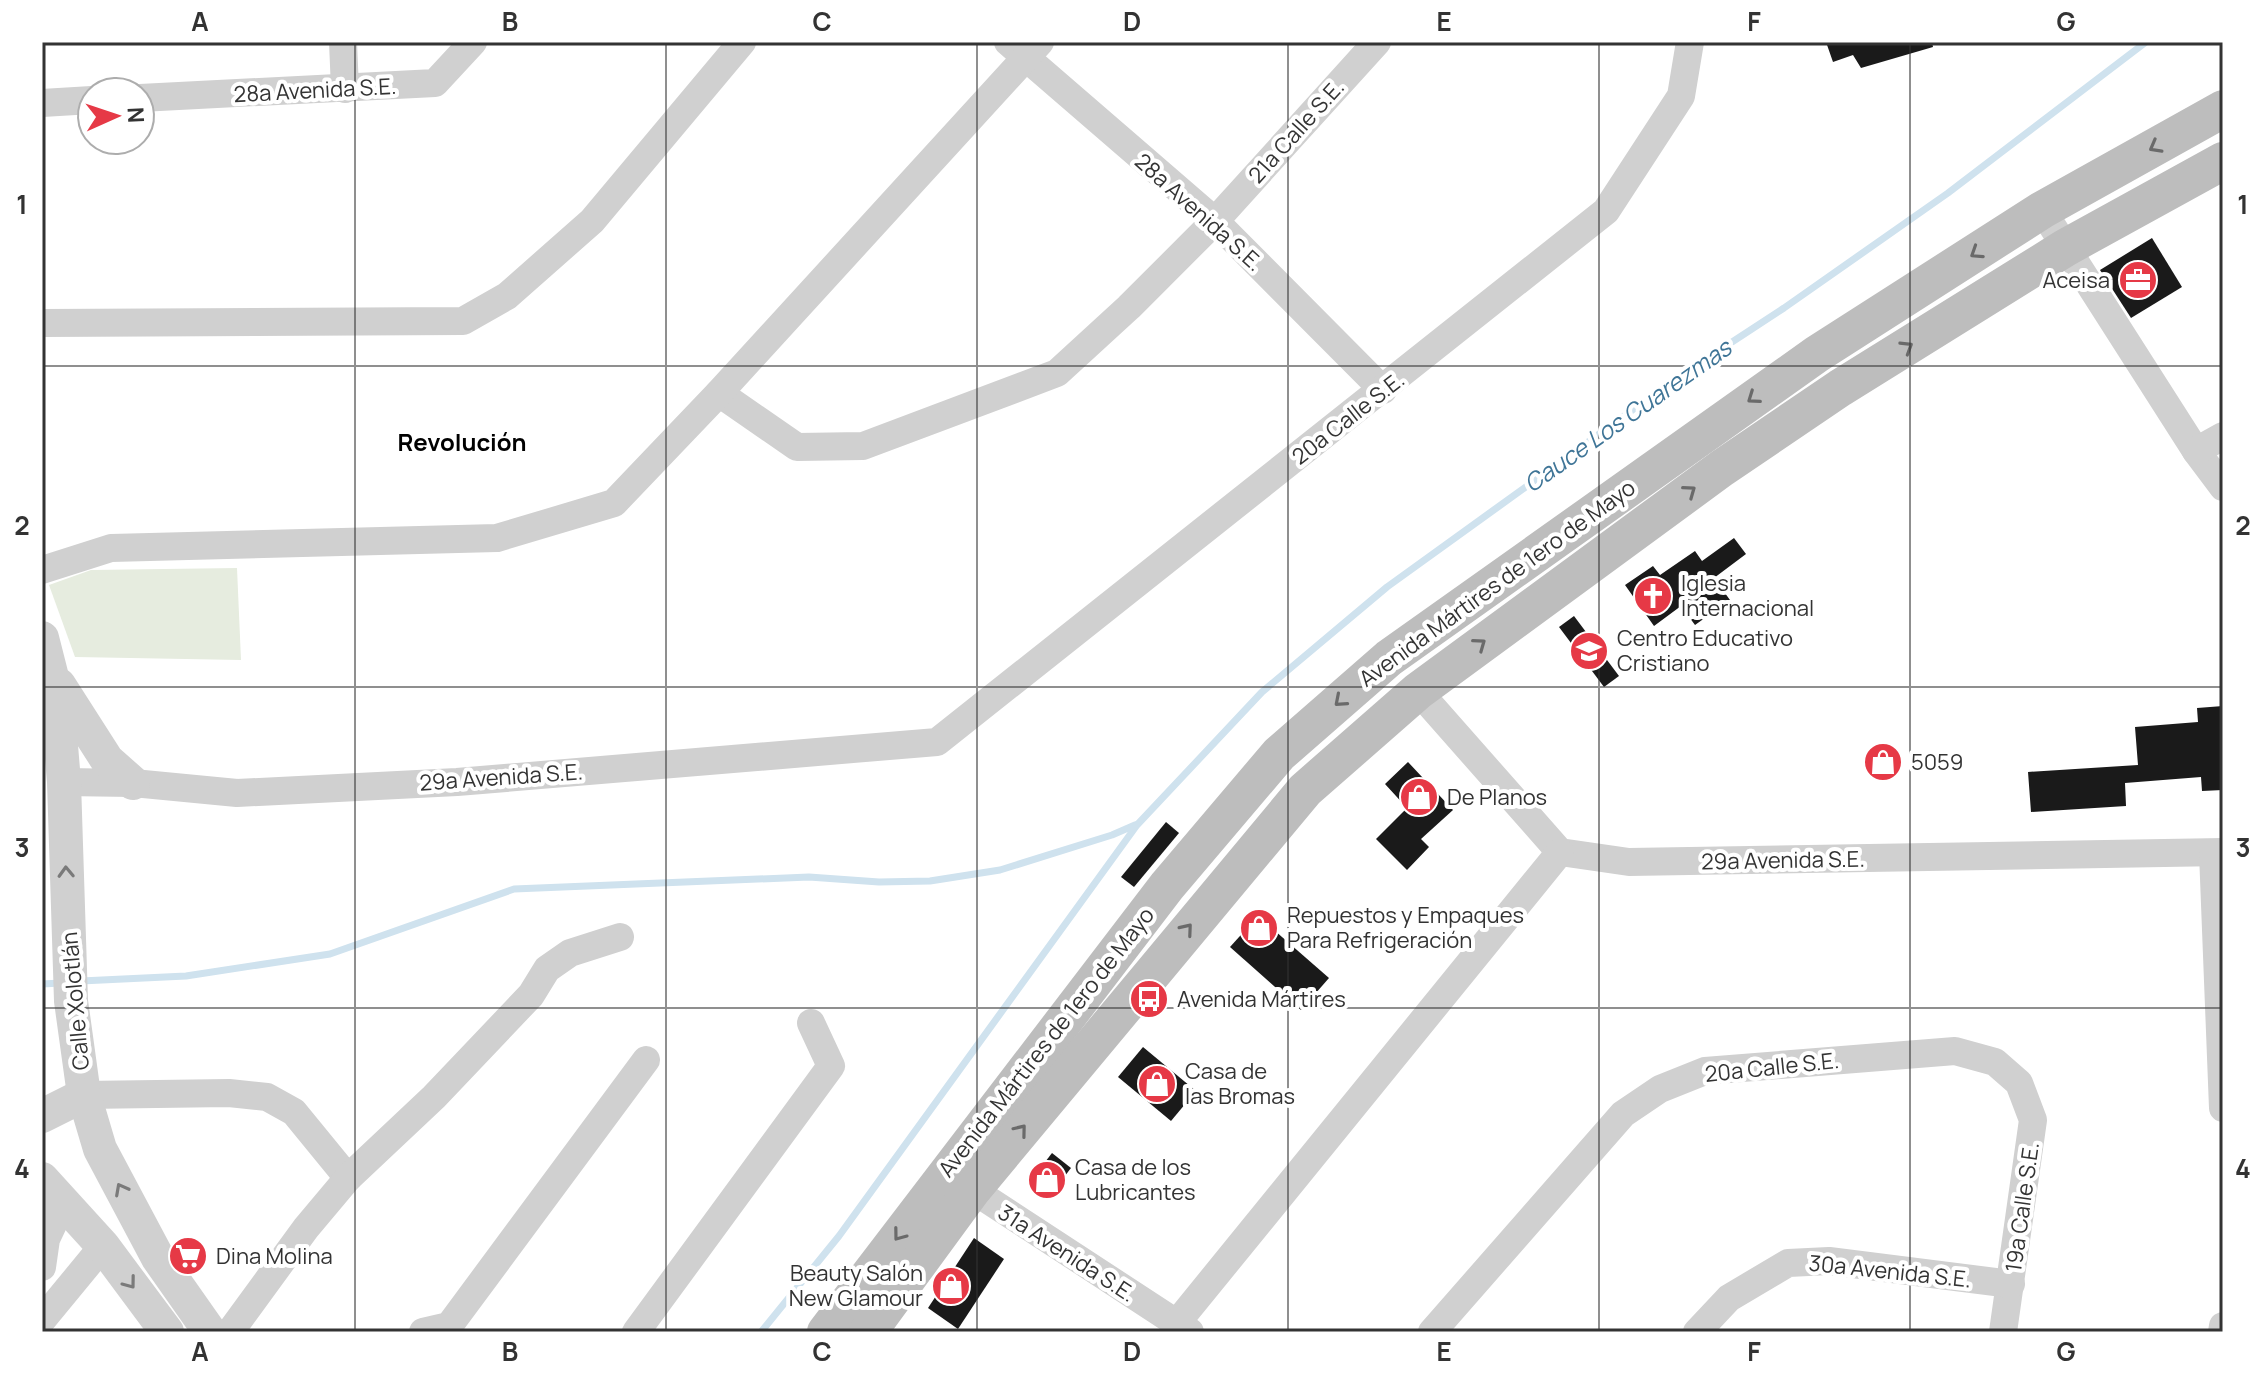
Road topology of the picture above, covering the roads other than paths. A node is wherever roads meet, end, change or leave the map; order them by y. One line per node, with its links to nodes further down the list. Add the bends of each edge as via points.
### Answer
1 (343, 42): 7 (street)
2 (473, 42): 7 (street, 28a Avenida S.E., via 435,83)
3 (742, 42): 16 (street, via 592,221 507,296 463,321)
4 (1377, 42): 14 (street, 21a Calle S.E.)
5 (1690, 42): 19 (street, 20a Calle S.E., via 1681,96 1606,211)
6 (1024, 48): 14 (street, 28a Avenida S.E.); 20 (street)
7 (345, 89): 8 (street, 28a Avenida S.E.)
8 (156, 97)
9 (76, 101): 10 (street)
10 (42, 103)
11 (2223, 109): 13 (main road, Avenida Mártires de 1ero de Mayo, one-way to 13)
12 (2223, 161): 15 (main road, Avenida Mártires de 1ero de Mayo)
13 (2042, 210): 15 (street); 17 (main road, Avenida Mártires de 1ero de Mayo, one-way to 17)
14 (1215, 221): 19 (street, 28a Avenida S.E.); 20 (street, 21a Calle S.E., via 1057,373 863,446 797,447)
15 (2065, 248): 18 (main road, Avenida Mártires de 1ero de Mayo, one-way to 15); 22 (street)
16 (42, 323)
17 (1817, 354): 18 (main road); 41 (main road, Avenida Mártires de 1ero de Mayo, one-way to 41, via 1389,658 1279,754 1167,886)
18 (1840, 388): 27 (main road, Avenida Mártires de 1ero de Mayo, one-way to 18, via 1709,477)
19 (1383, 390): 28 (street, 20a Calle S.E.)
20 (719, 393): 24 (street, via 614,503 497,538 111,548)
21 (2223, 436): 22 (street)
22 (2196, 451): 23 (street)
23 (2223, 487)
24 (42, 570)
25 (42, 638): 26 (street, Calle Xolotlán)
26 (51, 673): 29 (street, Calle Xolotlán); 30 (street, via 107,760)
27 (1418, 691): 31 (street); 41 (main road, Avenida Mártires de 1ero de Mayo, one-way to 27, via 1169,950 1305,790)
28 (937, 742): 30 (street, 29a Avenida S.E., via 457,782 237,793)
29 (64, 782): 30 (street, 29a Avenida S.E.); 37 (street, Calle Xolotlán, one-way to 29, via 71,1001)
30 (133, 783)
31 (1560, 852): 32 (street, 29a Avenida S.E., via 1629,862); 50 (street)
32 (2218, 853): 38 (street)
33 (620, 937): 40 (street, via 570,953 547,969 531,995 488,1041)
34 (811, 1023): 55 (street, via 831,1066)
35 (646, 1060): 54 (street, via 449,1326)
36 (2019, 1083): 47 (street, 19a Calle S.E., via 2033,1120); 58 (street, 20a Calle S.E., via 1995,1062 1955,1051 1705,1071 1660,1089 1623,1114)
37 (84, 1095): 39 (street); 40 (street, via 267,1097 294,1112); 44 (street, Calle Xolotlán, one-way to 37, via 100,1149)
38 (2223, 1108)
39 (42, 1116)
40 (348, 1178): 53 (street)
41 (959, 1181): 50 (street, 31a Avenida S.E.); 56 (main road, Avenida Mártires de 1ero de Mayo, one-way to 56); 57 (main road, Avenida Mártires de 1ero de Mayo)
42 (53, 1190): 43 (street); 44 (street, via 96,1206 111,1226); 45 (street)
43 (103, 1246): 46 (street); 51 (street, one-way to 51)
44 (158, 1258): 52 (street, Calle Xolotlán)
45 (42, 1265): 46 (street)
46 (80, 1276): 48 (street)
47 (2011, 1284): 59 (street, 30a Avenida S.E., via 1829,1261 1788,1263 1729,1298); 60 (street, 19a Calle S.E.)
48 (42, 1320)
49 (2223, 1326): 61 (street)
50 (1183, 1328)
51 (167, 1332)
52 (210, 1332)
53 (230, 1332)
54 (423, 1332)
55 (636, 1332)
56 (826, 1332)
57 (868, 1332)
58 (1432, 1332)
59 (1697, 1332)
60 (2003, 1332)
61 (2222, 1332)

